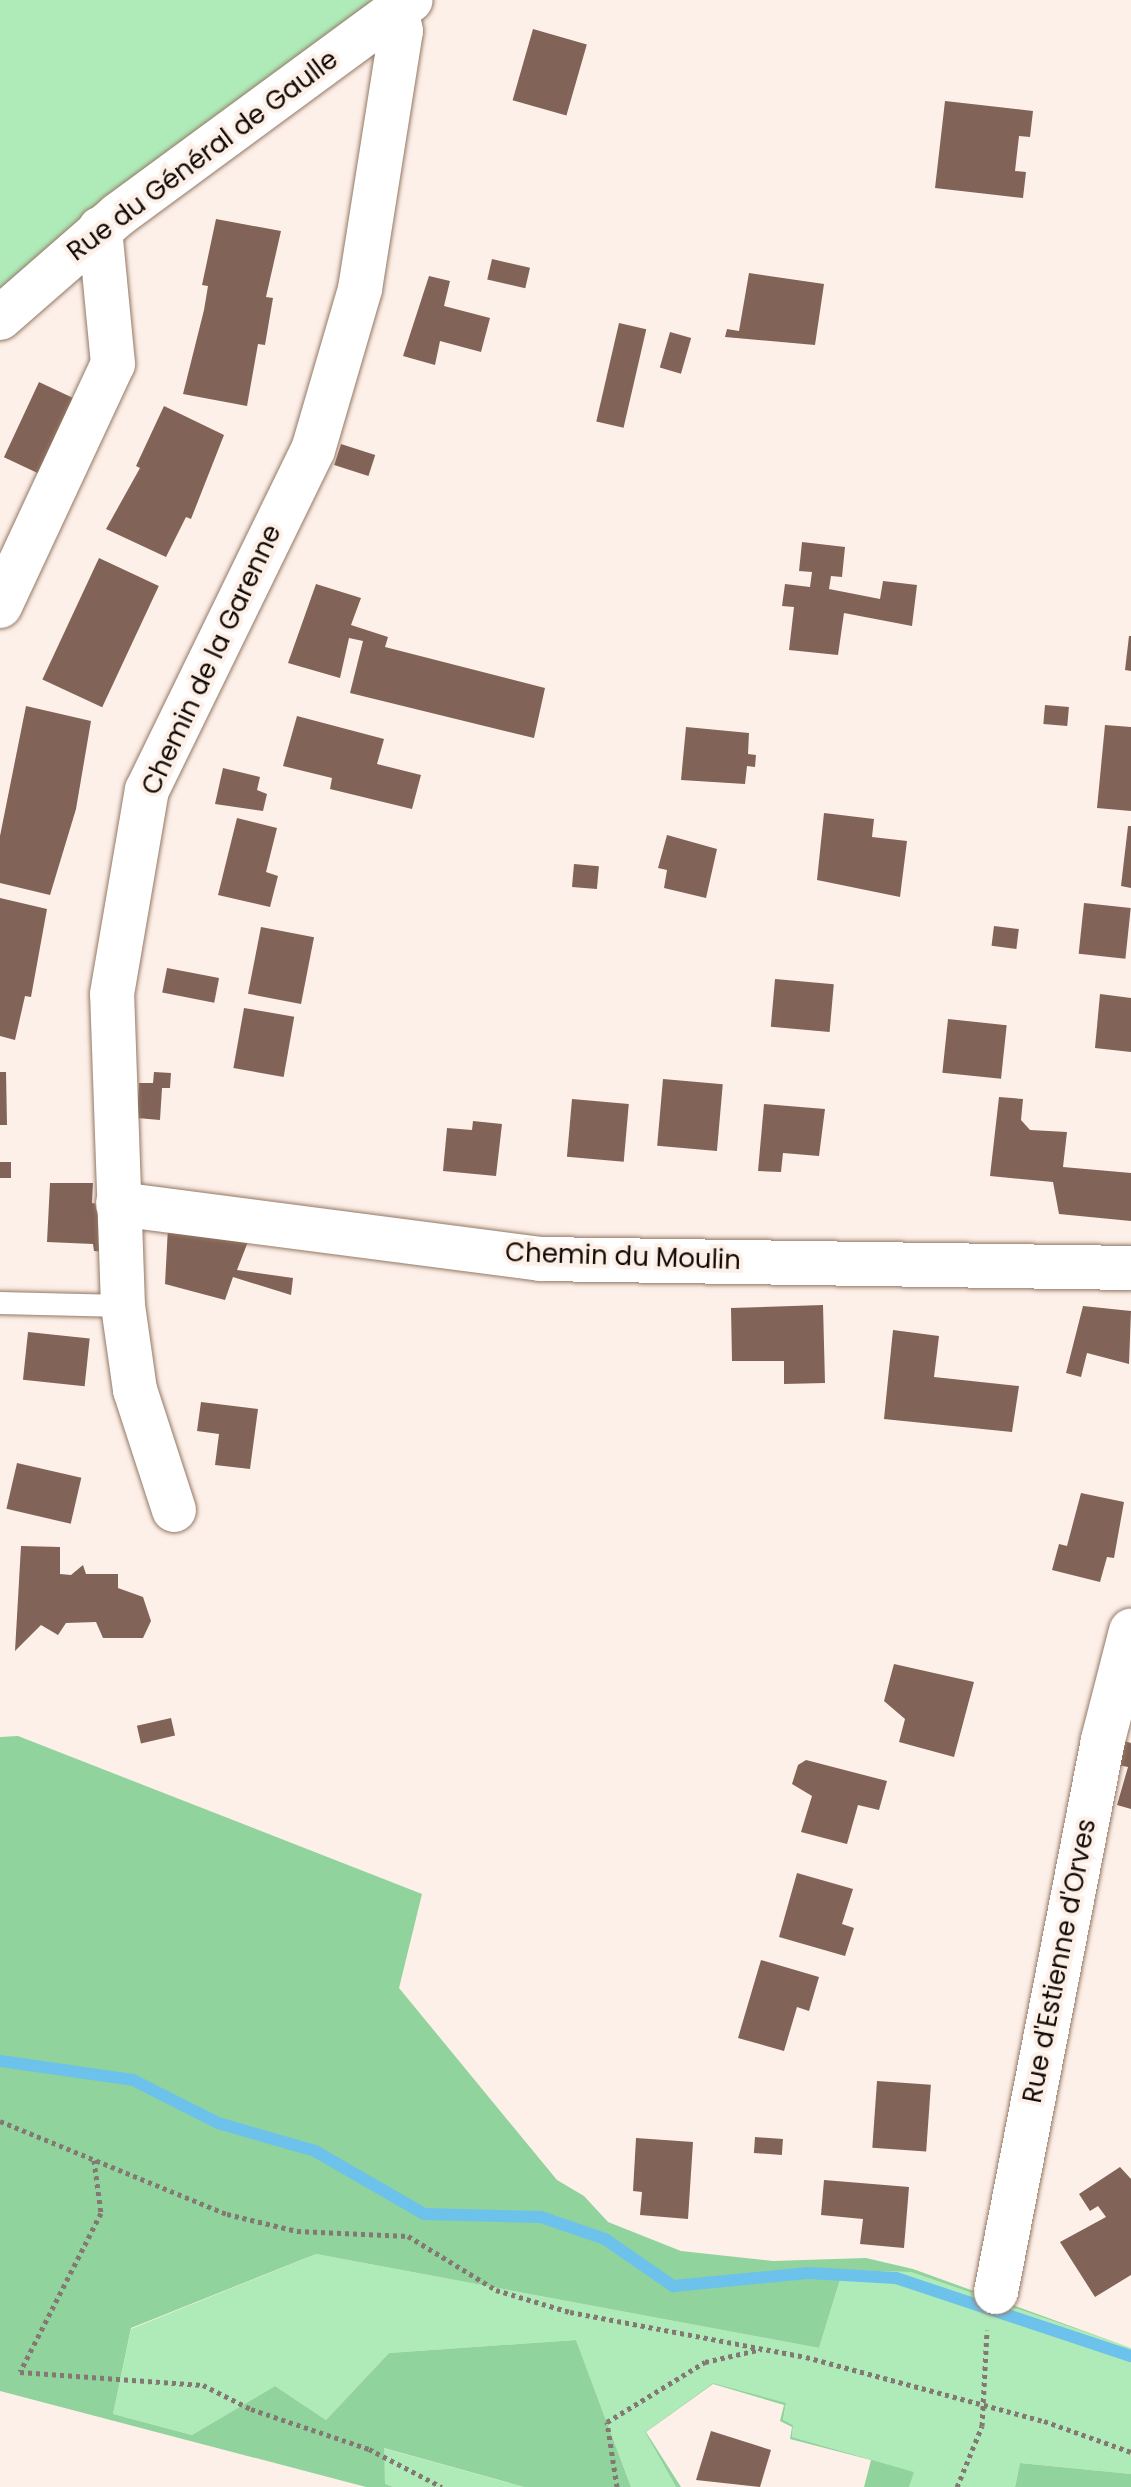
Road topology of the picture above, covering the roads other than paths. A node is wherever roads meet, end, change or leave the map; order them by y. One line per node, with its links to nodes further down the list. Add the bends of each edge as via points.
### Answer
1 (404, 5): 2 (street, Rue du Général de Gaulle); 5 (street, Chemin de la Garenne, via 360,289 313,450 147,790 112,994)
2 (100, 229): 3 (street, Rue du Général de Gaulle); 4 (street, via 113,364)
3 (0, 318)
4 (0, 606)
5 (118, 1204): 6 (street, Chemin du Moulin, via 540,1259); 8 (street, Chemin de la Garenne)
6 (1131, 1268)
7 (0, 1303): 8 (lane)
8 (123, 1306): 9 (street, Chemin de la Garenne, via 135,1390)
9 (174, 1510)
10 (1131, 1631): 11 (street, Rue d'Estienne d'Orves)
11 (1123, 1696): 12 (street, Rue d'Estienne d'Orves)
12 (991, 2310)

